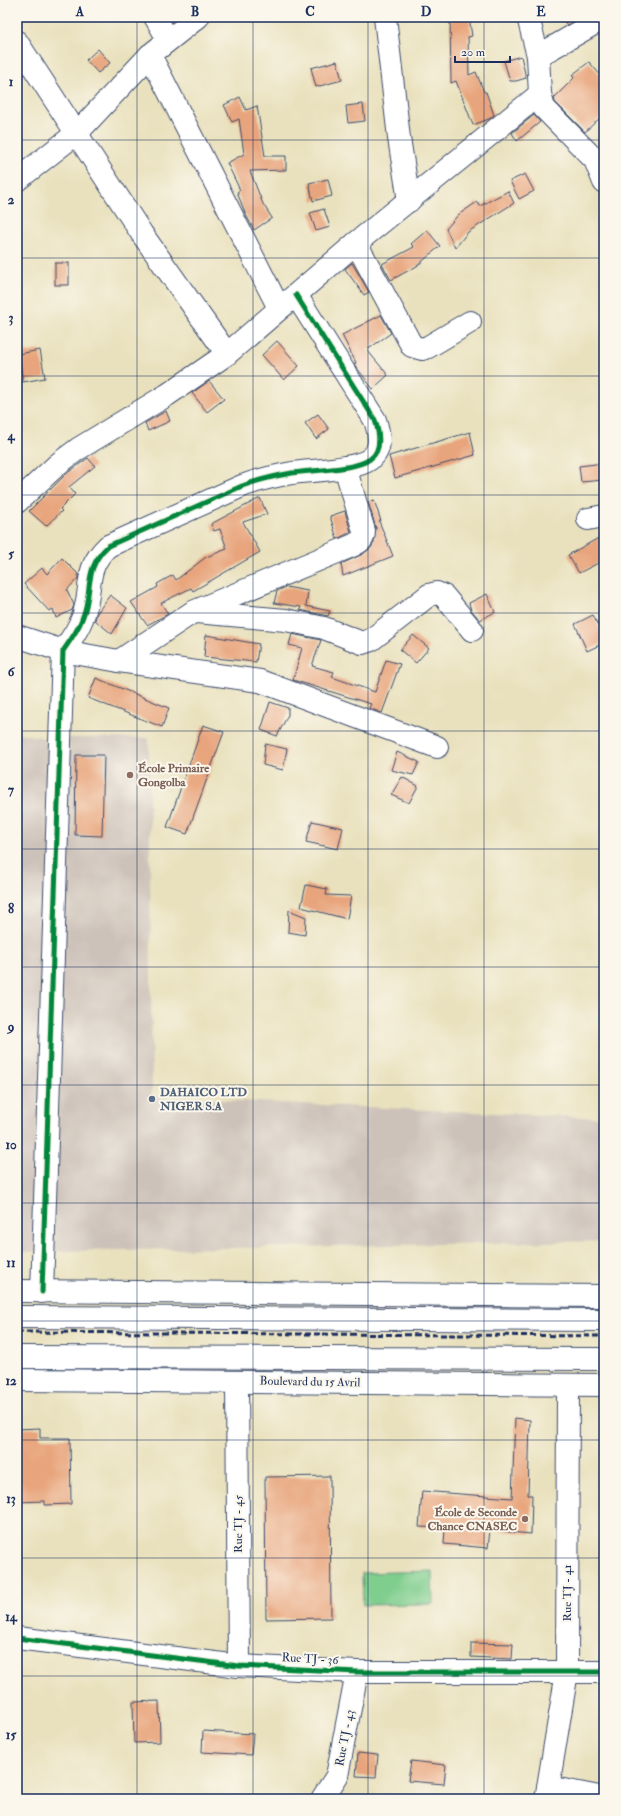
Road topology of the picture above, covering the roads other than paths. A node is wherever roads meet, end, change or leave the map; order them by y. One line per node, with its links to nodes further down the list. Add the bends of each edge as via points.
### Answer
1 (155, 17): 6 (main road)
2 (198, 17): 6 (main road)
3 (384, 17): 14 (main road)
4 (528, 17): 9 (main road)
5 (604, 18): 9 (main road)
6 (168, 39): 8 (main road)
7 (17, 42): 11 (main road)
8 (150, 55): 11 (main road); 16 (main road)
9 (538, 56): 10 (main road)
10 (540, 94): 13 (main road, via 541,102 548,114 595,160); 14 (main road)
11 (77, 133): 12 (main road); 18 (main road, via 142,234)
12 (17, 180)
13 (604, 182)
14 (409, 201): 15 (main road)
15 (356, 243): 16 (main road); 17 (main road, via 412,346 422,350)
16 (287, 301): 18 (main road); 19 (main road, via 375,420 379,433 378,448 371,459 359,465)
17 (470, 322)
18 (227, 354): 20 (main road, via 167,395 78,449)
19 (345, 467): 21 (main road, via 364,531 361,541); 24 (main road, via 265,478 108,546 98,555 92,570 82,620)
20 (17, 502)
21 (193, 612): 22 (main road, via 286,620 324,628 362,643 371,640 429,595 437,593 444,596); 25 (main road)
22 (472, 630)
23 (17, 636): 24 (main road)
24 (63, 651): 25 (main road); 28 (main road)
25 (119, 662): 26 (main road, via 260,681)
26 (437, 747)
27 (17, 1291): 28 (main road)
28 (42, 1292): 29 (main road)
29 (604, 1296)
30 (17, 1317): 31 (main road)
31 (604, 1320)
32 (17, 1357): 33 (main road, Boulevard du 15 Avril)
33 (604, 1359)
34 (17, 1380): 35 (main road, Boulevard du 15 Avril)
35 (237, 1382): 36 (main road, Boulevard du 15 Avril); 39 (main road, Rue TJ - 45)
36 (568, 1385): 37 (main road, Boulevard du 15 Avril); 41 (main road, Rue TJ - 41)
37 (604, 1385)
38 (17, 1638): 39 (main road, Rue TJ - 36)
39 (239, 1666): 40 (main road, Rue TJ - 36)
40 (357, 1672): 41 (main road, Rue TJ - 36); 45 (main road, Rue TJ - 43, via 337,1776)
41 (567, 1672): 42 (main road, Rue TJ - 36); 43 (main road, Rue TJ - 41)
42 (604, 1672)
43 (547, 1793): 44 (main road)
44 (604, 1798)
45 (322, 1799)

